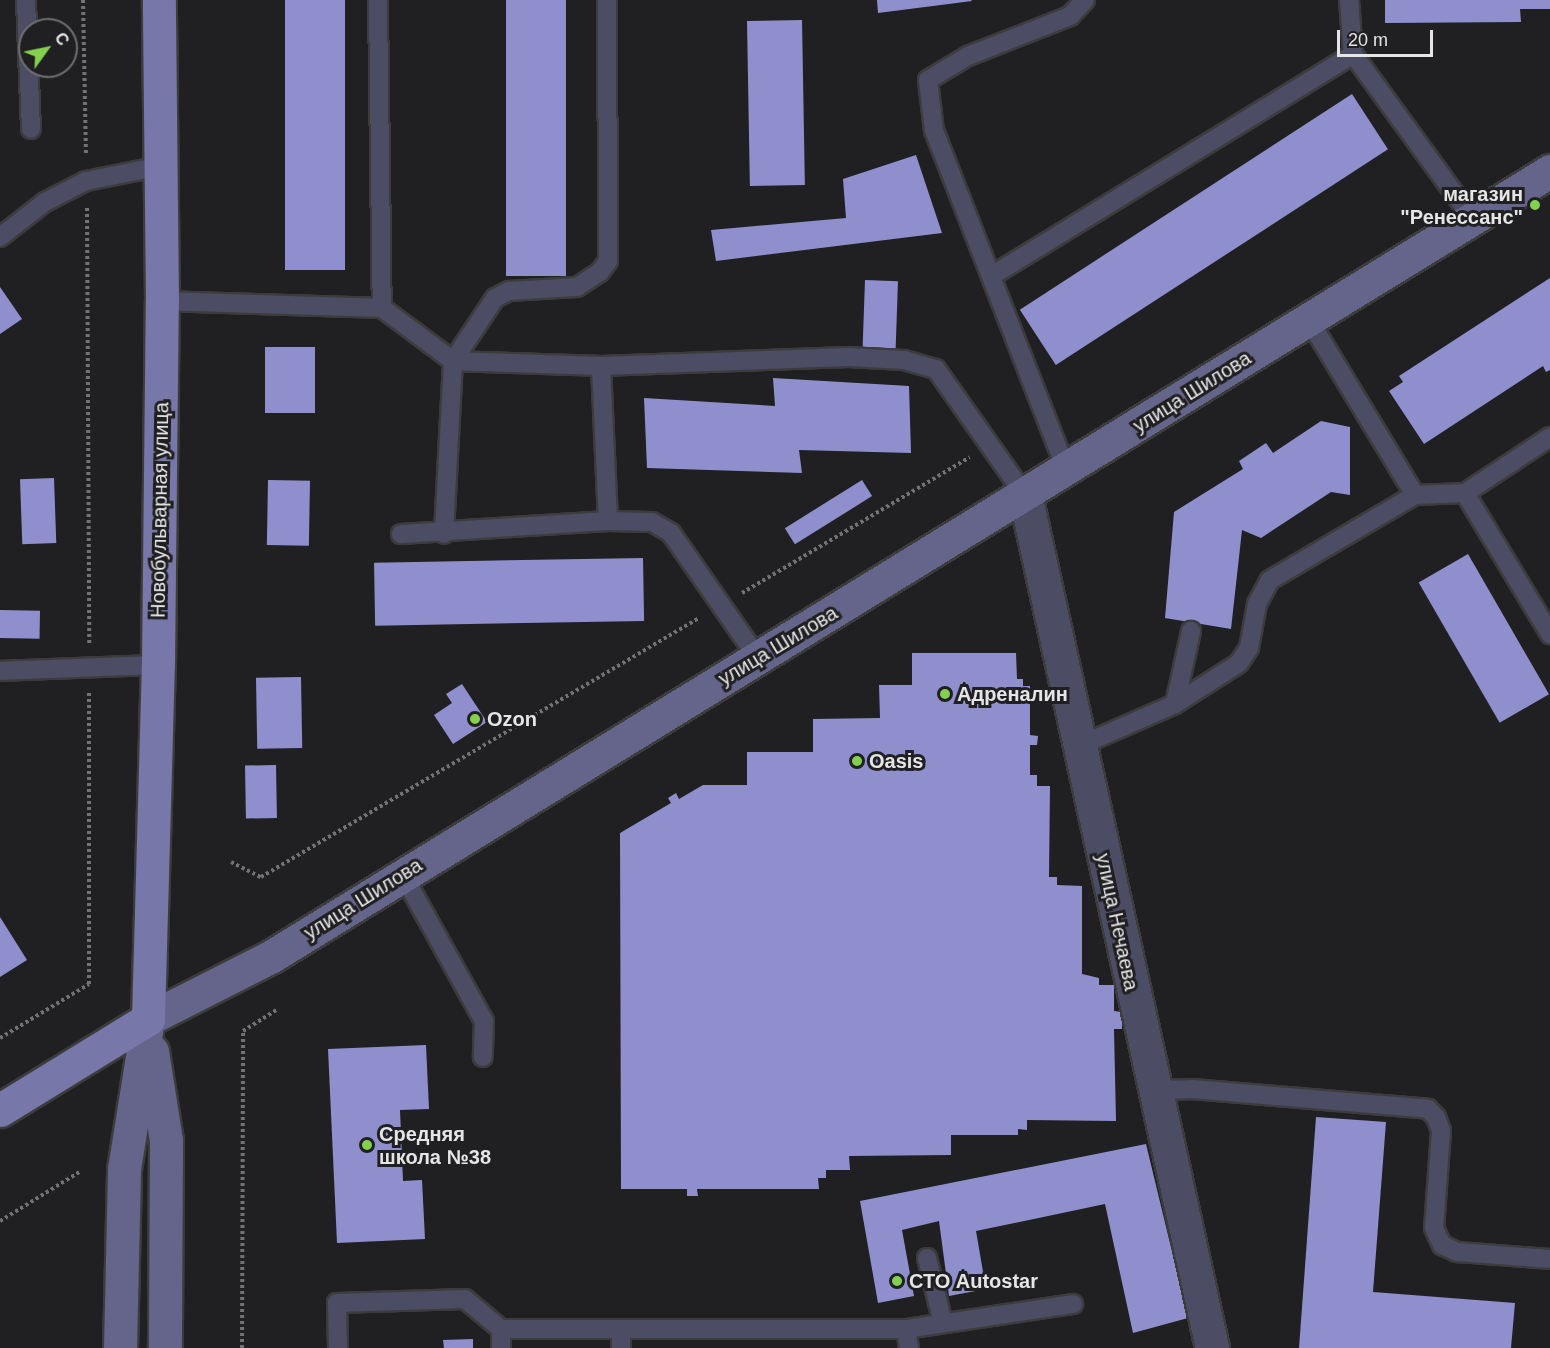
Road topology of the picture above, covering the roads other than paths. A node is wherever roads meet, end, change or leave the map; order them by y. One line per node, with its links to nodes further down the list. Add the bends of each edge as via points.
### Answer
1 (26, 0): 8 (lane)
2 (159, 0): 9 (main road, Новобульварная улица)
3 (378, 0): 15 (lane)
4 (607, 0): 17 (lane, via 608,261 600,272 578,287 508,291 495,298)
5 (1085, 0): 13 (lane, via 1070,16 968,56 928,80 934,131)
6 (1349, 0): 7 (lane)
7 (1353, 54): 11 (lane); 13 (lane)
8 (31, 129)
9 (161, 166): 12 (lane, via 86,181 45,202); 14 (main road, Новобульварная улица)
10 (1550, 171): 11 (main road, улица Шилова)
11 (1473, 219): 16 (main road, улица Шилова)
12 (0, 237)
13 (993, 275): 20 (lane)
14 (162, 301): 15 (lane); 30 (main road, Новобульварная улица)
15 (382, 308): 17 (lane)
16 (1309, 320): 20 (main road, улица Шилова); 23 (lane)
17 (453, 361): 18 (lane); 26 (lane)
18 (601, 366): 22 (lane, via 848,357 904,360 936,369); 24 (lane)
19 (1550, 437): 21 (lane)
20 (1066, 470): 22 (main road, улица Шилова)
21 (1466, 493): 23 (lane); 28 (lane)
22 (1025, 495): 29 (main road, улица Шилова); 33 (street, улица Нечаева)
23 (1415, 495): 32 (lane, via 1270,580 1257,604 1249,648 1239,663)
24 (608, 521): 26 (lane); 29 (lane, via 651,522 671,533)
25 (400, 534): 26 (lane)
26 (444, 534)
27 (1191, 631): 32 (lane)
28 (1550, 634)
29 (758, 658): 34 (main road, улица Шилова)
30 (158, 664): 31 (lane); 35 (main road, Новобульварная улица)
31 (0, 670)
32 (1174, 704): 33 (lane)
33 (1079, 746): 37 (street, улица Нечаева)
34 (403, 875): 35 (main road, улица Шилова, via 272,956); 36 (lane, via 484,1021)
35 (148, 1019): 38 (main road, улица Шилова); 46 (main road, Новобульварная улица, via 124,1169); 47 (main road, Новобульварная улица, via 166,1140)
36 (483, 1057)
37 (1154, 1094): 40 (lane, via 1192,1089 1428,1109 1441,1131 1434,1228 1442,1245 1457,1252); 52 (street, улица Нечаева)
38 (0, 1110)
39 (927, 1258): 42 (lane)
40 (1550, 1259)
41 (1073, 1304): 42 (lane)
42 (943, 1323): 45 (lane)
43 (501, 1329): 44 (lane); 48 (lane, via 465,1299 337,1303); 49 (lane)
44 (621, 1329): 45 (lane); 50 (lane)
45 (906, 1329): 51 (lane)
46 (120, 1348)
47 (165, 1348)
48 (338, 1348)
49 (501, 1348)
50 (621, 1348)
51 (909, 1348)
52 (1212, 1348)

